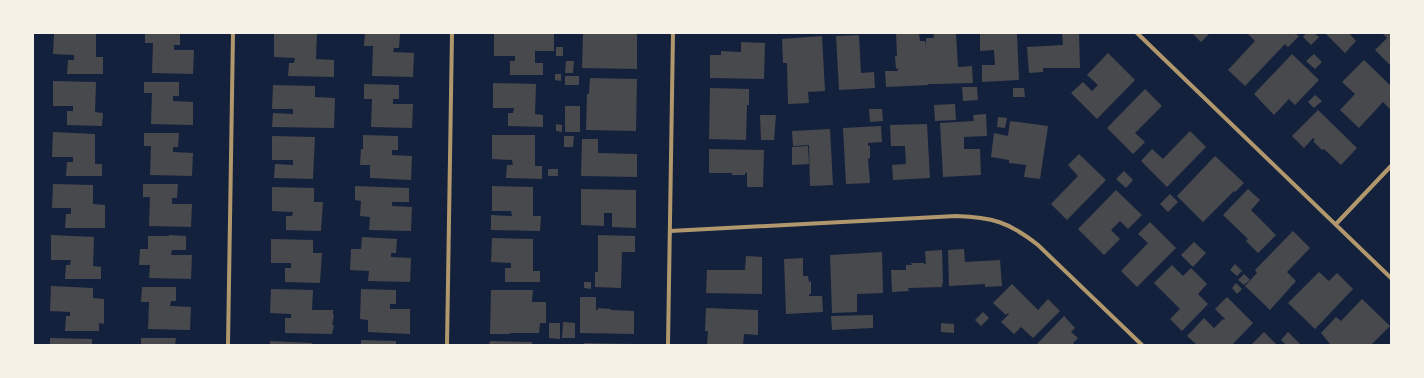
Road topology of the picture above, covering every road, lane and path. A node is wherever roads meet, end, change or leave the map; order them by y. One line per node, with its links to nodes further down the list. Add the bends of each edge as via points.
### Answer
1 (233, 33): 9 (street)
2 (452, 33): 10 (street)
3 (673, 33): 7 (street)
4 (1137, 33): 6 (street)
5 (1391, 166): 6 (street)
6 (1336, 224): 8 (street)
7 (670, 231): 11 (street); 12 (street, via 956,216 994,220 1009,225 1038,245)
8 (1391, 278)
9 (228, 345)
10 (447, 345)
11 (668, 345)
12 (1142, 345)

